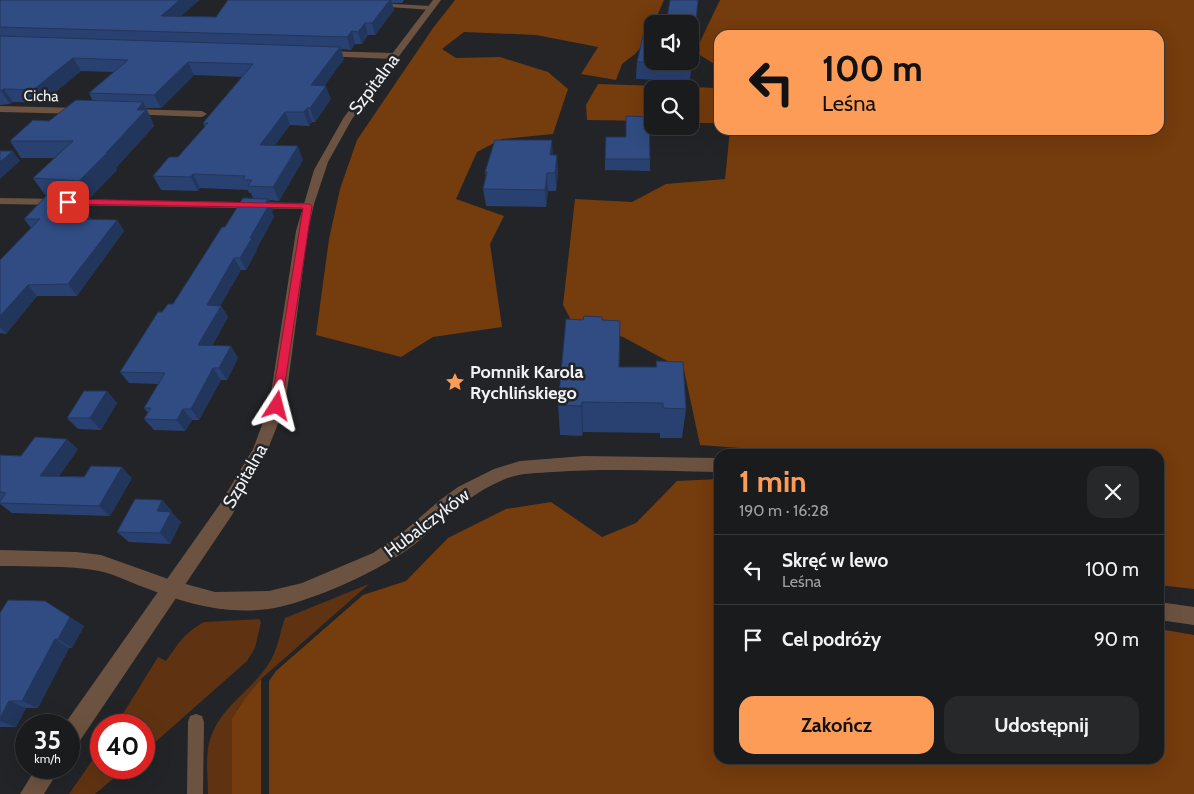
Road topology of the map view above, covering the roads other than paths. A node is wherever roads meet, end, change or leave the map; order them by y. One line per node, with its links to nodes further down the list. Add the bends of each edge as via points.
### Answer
1 (437, 0): 3 (street, Szpitalna)
2 (368, 5): 3 (lane)
3 (431, 8): 5 (street, Szpitalna)
4 (314, 53): 5 (street)
5 (394, 56): 11 (street, Szpitalna, via 340,130 324,160)
6 (0, 109): 7 (street, Cicha)
7 (92, 112)
8 (122, 112): 9 (street)
9 (202, 114)
10 (6, 201): 11 (street); 12 (street)
11 (307, 206): 15 (street, Szpitalna, via 277,406 269,433 241,486)
12 (0, 213)
13 (714, 465): 15 (street, Hubalczyków, via 584,463 520,468 464,492 379,559 303,592 269,600 215,602)
14 (0, 558): 15 (street, Hubalczyków, via 101,563)
15 (171, 589): 18 (street, Szpitalna)
16 (1164, 611): 17 (street)
17 (1194, 616)
18 (80, 721)
19 (196, 722): 22 (lane)
20 (42, 779): 21 (street)
21 (32, 794)
22 (195, 794)

